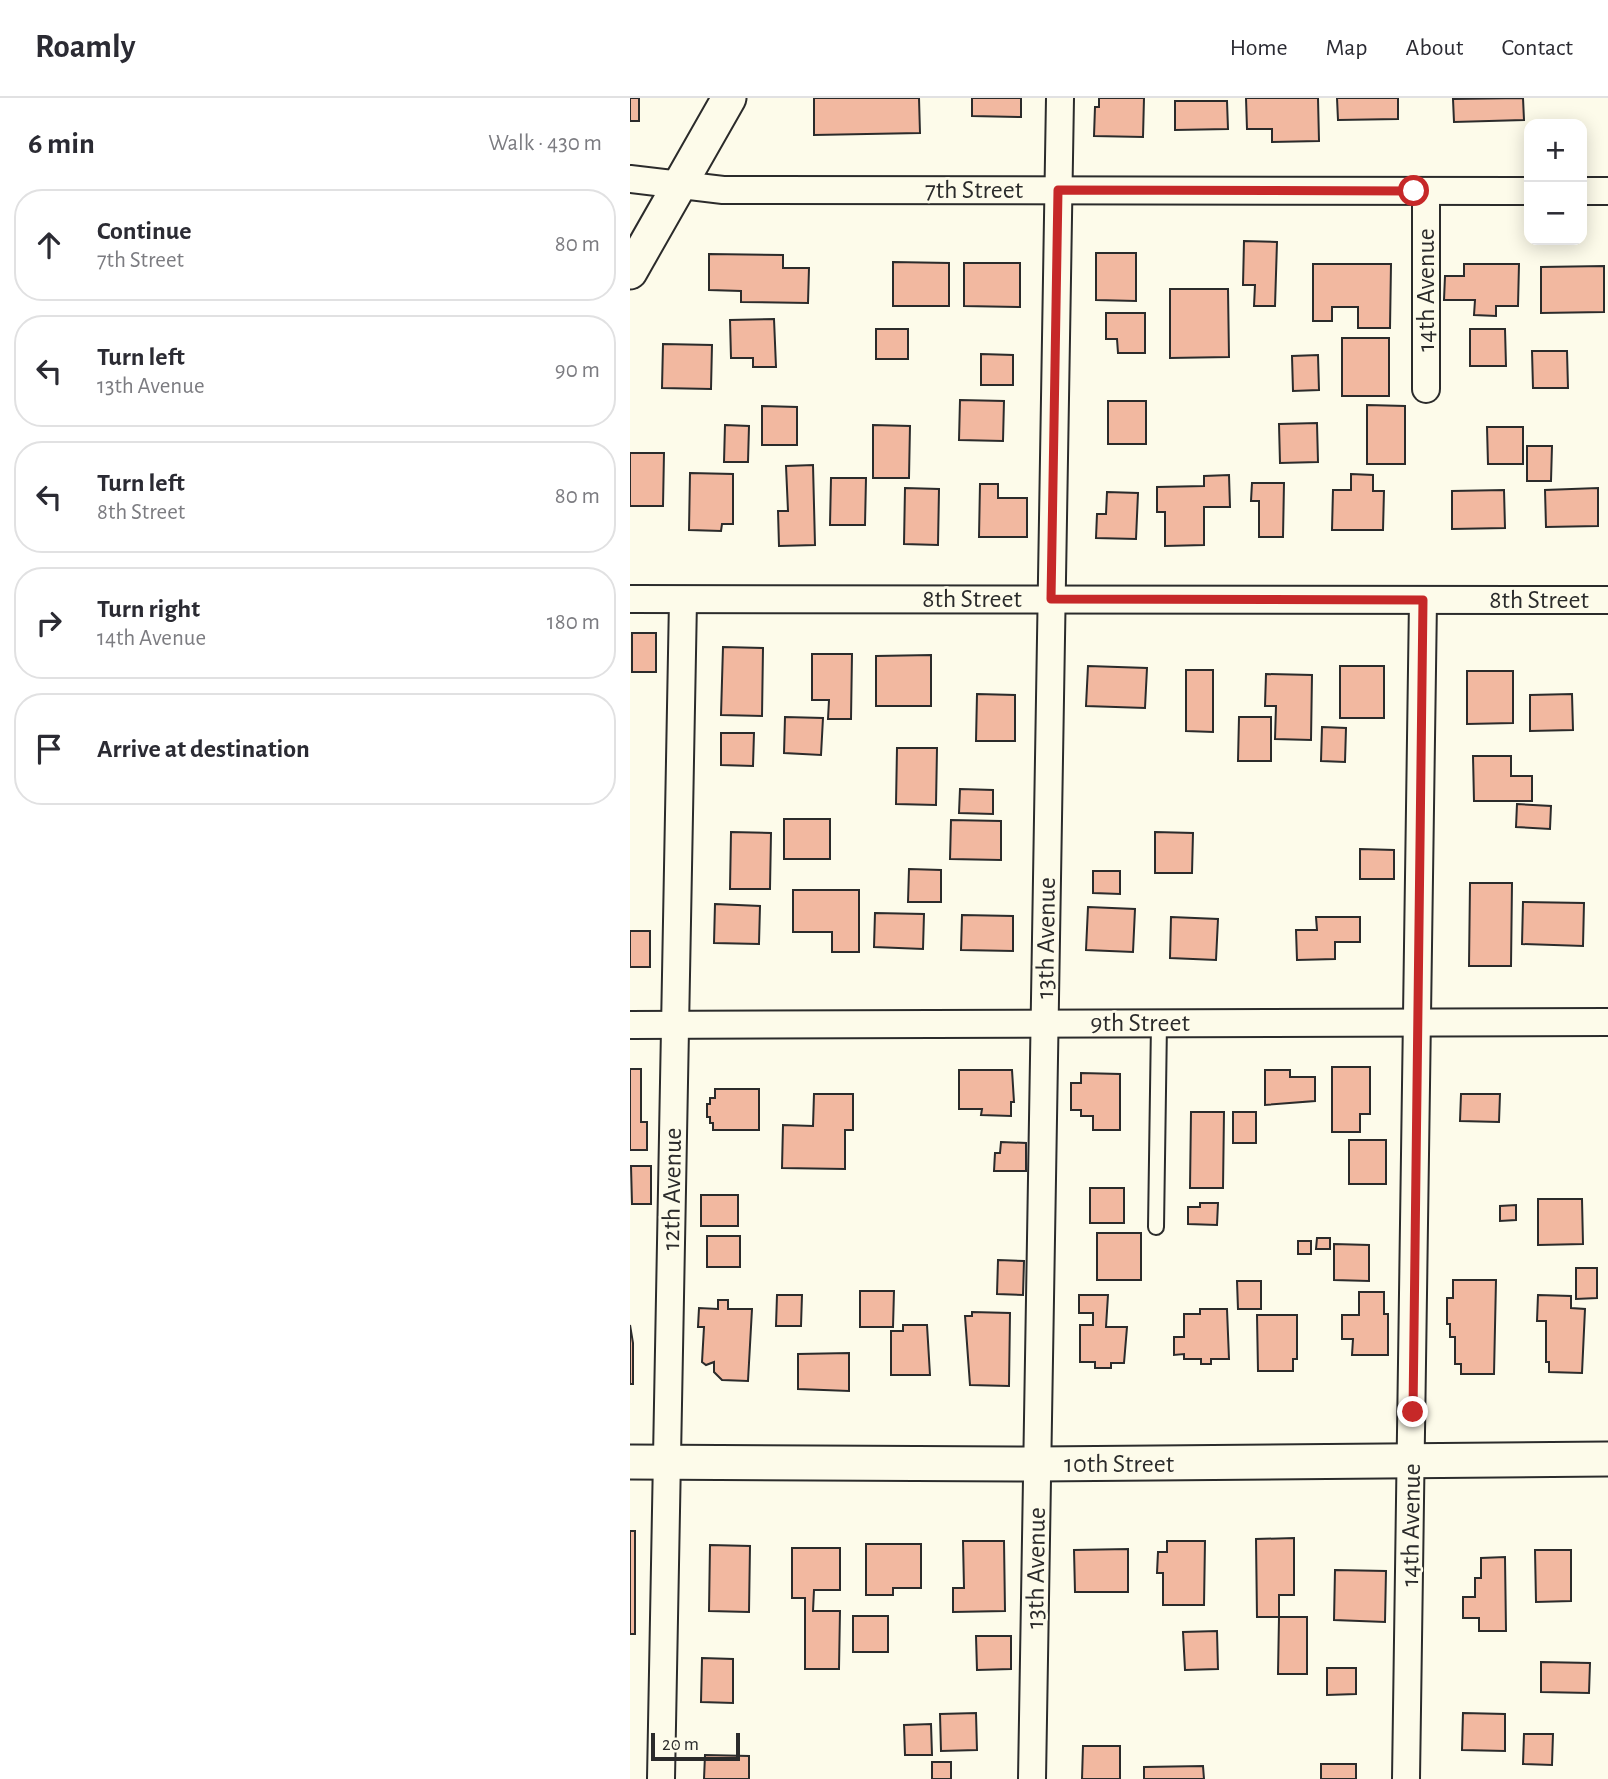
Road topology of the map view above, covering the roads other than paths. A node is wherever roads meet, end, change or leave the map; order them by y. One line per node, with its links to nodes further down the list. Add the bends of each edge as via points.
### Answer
1 (729, 98): 4 (street)
2 (1060, 98): 5 (street, 13th Avenue)
3 (630, 179): 4 (street, 7th Street)
4 (680, 185): 5 (street, 7th Street, via 723,190); 10 (street)
5 (1058, 190): 6 (street, 7th Street); 13 (street, 13th Avenue)
6 (1426, 191): 7 (street, 7th Street); 11 (street, 14th Avenue)
7 (1524, 191)
8 (1587, 191): 9 (street)
9 (1608, 191)
10 (630, 272)
11 (1426, 389)
12 (630, 599): 14 (street, 8th Street)
13 (1051, 599): 14 (street, 8th Street); 15 (street, 8th Street); 19 (street, 13th Avenue)
14 (683, 600): 22 (street, 12th Avenue)
15 (1423, 600): 16 (street, 8th Street); 17 (street, 14th Avenue)
16 (1608, 600)
17 (1416, 1022): 18 (street, 9th Street); 20 (street, 9th Street); 27 (street, 14th Avenue)
18 (1608, 1022)
19 (1044, 1023): 20 (street, 9th Street); 22 (street, 9th Street); 28 (street, 13th Avenue)
20 (1159, 1023): 23 (lane)
21 (630, 1025): 22 (street, 9th Street)
22 (676, 1025): 26 (street, 12th Avenue)
23 (1156, 1227)
24 (1608, 1459): 27 (street, 10th Street)
25 (630, 1462): 26 (street, 10th Street)
26 (667, 1462): 28 (street, 10th Street); 29 (street, 12th Avenue)
27 (1413, 1462): 28 (street, 10th Street); 31 (street, 14th Avenue)
28 (1037, 1464): 30 (street, 13th Avenue)
29 (661, 1779)
30 (1032, 1779)
31 (1406, 1779)

